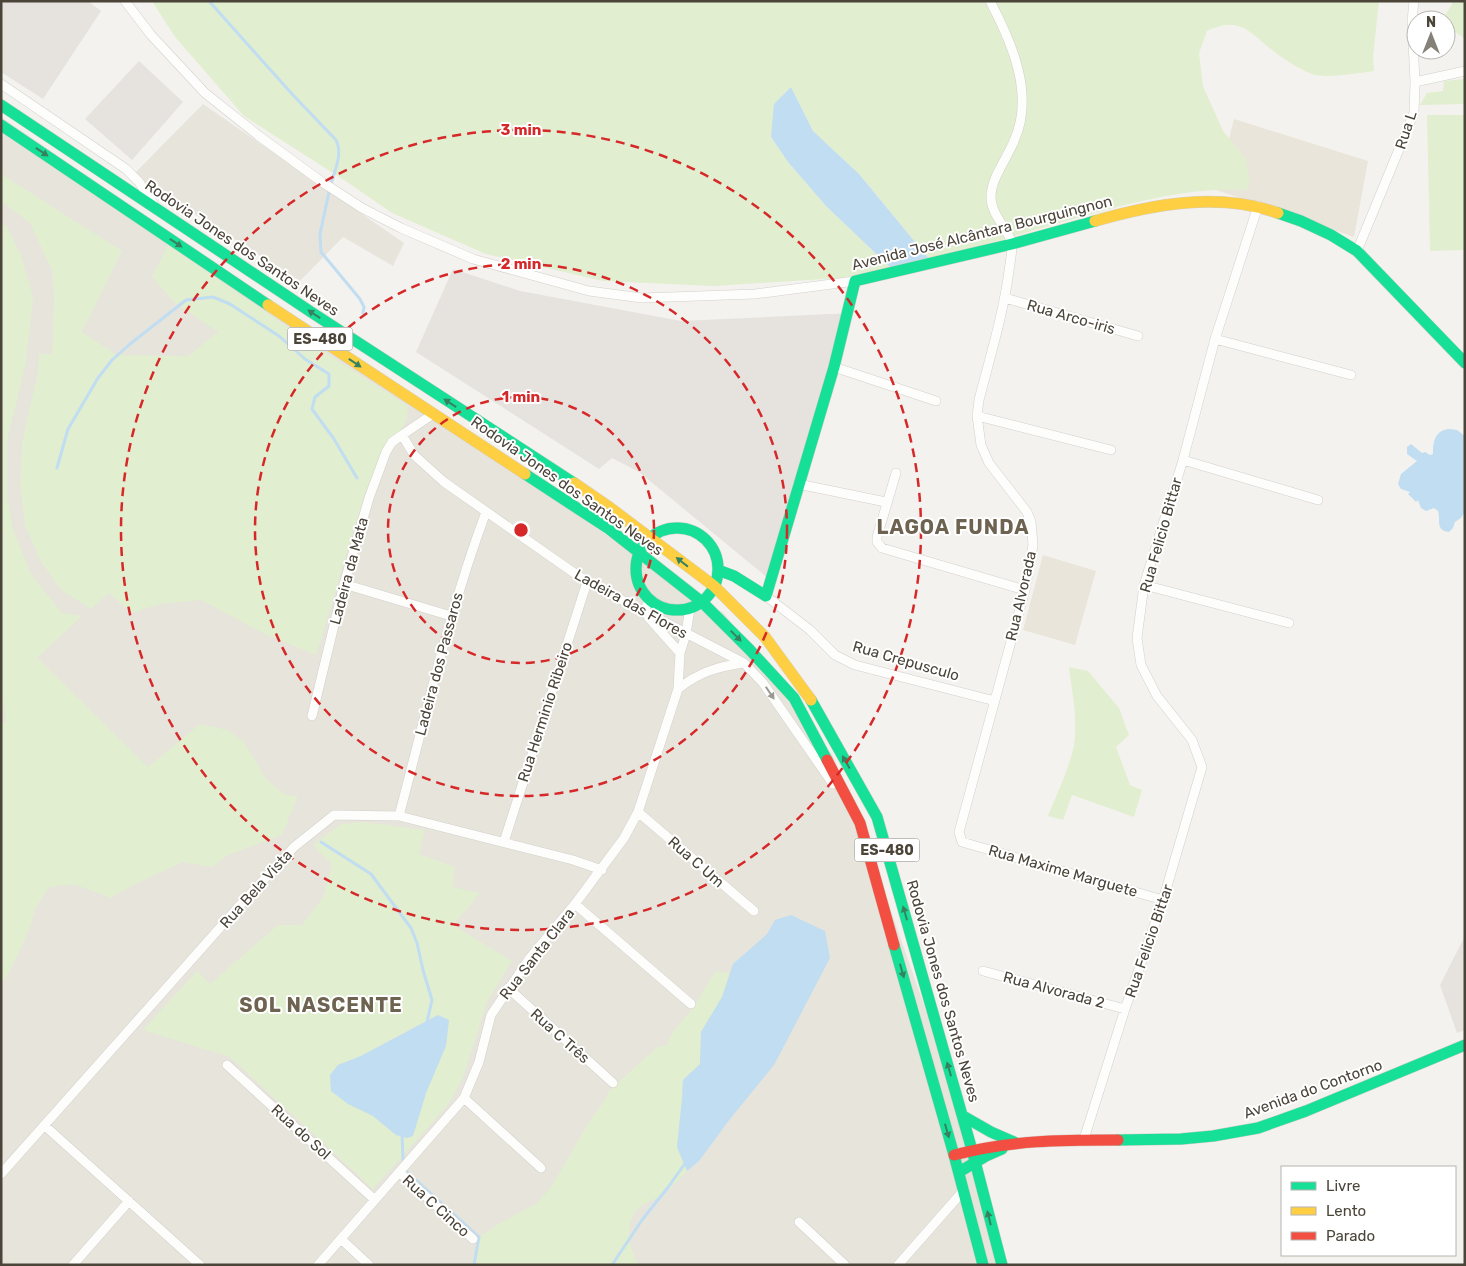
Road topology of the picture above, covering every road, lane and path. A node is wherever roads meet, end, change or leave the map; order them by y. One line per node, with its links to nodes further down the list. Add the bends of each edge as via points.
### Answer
1 (125, 1): 13 (street, Avenida José Alcântara Bourguingnon, via 151,36 205,93 259,136 362,208 473,259 589,291 642,298 755,294)
2 (990, 1): 11 (street, via 1013,51 1021,89 1020,126 991,195 996,216)
3 (1414, 1): 5 (street, Rua L)
4 (1465, 71): 5 (street)
5 (1415, 82): 12 (street, Rua L, via 1414,113 1409,128)
6 (1, 84): 10 (street, via 126,170 139,182)
7 (1, 105): 10 (main road, Rodovia Jones dos Santos Neves / ES-480)
8 (1, 125): 21 (main road, Rodovia Jones dos Santos Neves / ES-480, one-way to 21)
9 (1258, 206): 11 (main road, Avenida José Alcântara Bourguingnon, via 1213,202 1137,209); 12 (main road, Avenida José Alcântara Bourguingnon, via 1301,220); 16 (street, Rua Felicio Bittar)
10 (159, 212): 31 (main road, Rodovia Jones dos Santos Neves / ES-480, one-way to 10, via 564,476)
11 (1012, 244): 13 (main road, Avenida José Alcântara Bourguingnon); 14 (street, Rua Alvorada)
12 (1356, 252): 17 (main road, Avenida José Alcântara Bourguingnon)
13 (856, 281): 18 (main road)
14 (1005, 298): 15 (street, Rua Arco-iris); 22 (street, Rua Alvorada)
15 (1138, 336)
16 (1215, 339): 19 (street); 25 (street, Rua Felicio Bittar)
17 (1465, 363)
18 (834, 367): 20 (street); 27 (main road)
19 (1351, 375)
20 (936, 401)
21 (433, 414): 23 (street); 32 (main road, Rodovia Jones dos Santos Neves / ES-480)
22 (977, 416): 24 (street); 38 (street, Rua Alvorada, via 981,445 989,463 1027,512 1031,522 1033,546)
23 (402, 436): 30 (street, Ladeira das Flores, via 420,461); 35 (street, Ladeira da Mata, via 389,446 379,469)
24 (1111, 450)
25 (1183, 460): 28 (street); 36 (street, Rua Felicio Bittar)
26 (896, 473): 29 (street)
27 (798, 484): 29 (street); 39 (main road)
28 (1318, 500)
29 (886, 502): 38 (street, via 877,537 882,548)
30 (486, 512): 34 (street, Ladeira das Flores); 44 (street, Ladeira dos Passaros)
31 (651, 537): 32 (main road); 33 (main road, via 674,528 696,533 712,548); 37 (main road, Rodovia Jones dos Santos Neves / ES-480, one-way to 31)
32 (639, 552): 40 (main road, via 637,580); 41 (main road, Rodovia Jones dos Santos Neves / ES-480)
33 (718, 570): 37 (main road); 39 (main road, Rua Crepusculo)
34 (587, 582): 43 (street, Ladeira das Flores); 55 (street, Rua Herminio Ribeiro)
35 (344, 584): 44 (street); 51 (street, Ladeira da Mata)
36 (1144, 585): 45 (street); 58 (street, Rua Felicio Bittar, via 1137,638 1140,664 1157,696 1192,740 1202,767)
37 (714, 586): 41 (main road); 69 (main road, Rodovia Jones dos Santos Neves / ES-480, one-way to 37, via 878,817 806,692 764,637)
38 (1025, 590): 50 (street, Rua Alvorada)
39 (766, 596): 50 (street, Rua Crepusculo, via 810,630 835,655 856,666)
40 (650, 600): 42 (main road, via 671,610); 43 (street)
41 (702, 602): 42 (main road); 54 (main road, Rodovia Jones dos Santos Neves / ES-480, one-way to 54, via 794,698)
42 (690, 608): 46 (street, Rua Santa Clara)
43 (643, 611): 46 (street, Ladeira das Flores); 47 (street)
44 (451, 616): 53 (street, Ladeira dos Passaros)
45 (1289, 622)
46 (686, 634): 47 (street, Rua Santa Clara); 48 (street, Ladeira das Flores)
47 (680, 653): 49 (street, Rua Santa Clara)
48 (744, 664): 49 (street, via 720,666 704,672); 54 (street, Ladeira das Flores, one-way to 54, via 763,683)
49 (678, 689): 52 (street, Rua Santa Clara)
50 (995, 701): 56 (street, Rua Alvorada, via 959,832)
51 (312, 716)
52 (638, 812): 57 (street, Rua Santa Clara); 60 (street, Rua C Um)
53 (399, 816): 55 (street, Rua Bela Vista); 70 (street, Rua Bela Vista, via 334,815 294,847)
54 (860, 822): 74 (main road, Rodovia Jones dos Santos Neves / ES-480, one-way to 74)
55 (504, 842): 57 (street, Rua Bela Vista)
56 (962, 842): 58 (street, Rua Maxime Marguete)
57 (602, 870): 59 (street, Rua Santa Clara)
58 (1163, 900): 64 (street, Rua Felicio Bittar)
59 (575, 904): 62 (street, Rua Santa Clara); 63 (street)
60 (754, 911)
61 (984, 971): 64 (street, Rua Alvorada 2)
62 (508, 988): 67 (street, Rua C Três); 68 (street, Rua Santa Clara, via 491,1015 479,1062)
63 (691, 1004)
64 (1125, 1009): 71 (street, Rua Felicio Bittar)
65 (1465, 1045): 71 (main road, Avenida do Contorno, via 1257,1128 1172,1140)
66 (227, 1065): 81 (street, Rua do Sol)
67 (612, 1083)
68 (464, 1098): 76 (street); 77 (street, Rua Santa Clara)
69 (963, 1116): 72 (main road); 73 (main road, Rodovia Jones dos Santos Neves / ES-480)
70 (44, 1126): 79 (street, Rua Bela Vista); 82 (street)
71 (1084, 1139): 72 (main road, Avenida do Contorno)
72 (1016, 1143): 73 (main road, Avenida do Contorno); 75 (main road, Avenida do Contorno)
73 (972, 1150): 74 (main road, Avenida do Contorno); 75 (main road, Rodovia Jones dos Santos Neves / ES-480)
74 (954, 1155): 78 (main road, Rodovia Jones dos Santos Neves / ES-480)
75 (975, 1162): 78 (main road, Avenida do Contorno); 93 (main road, Rodovia Jones dos Santos Neves / ES-480, one-way to 75)
76 (541, 1168)
77 (399, 1172): 81 (street, Rua Santa Clara); 85 (street, Rua C Cinco)
78 (958, 1172): 80 (main road, Rodovia Jones dos Santos Neves / ES-480)
79 (1, 1174)
80 (964, 1190): 91 (street); 92 (main road, Rodovia Jones dos Santos Neves / ES-480)
81 (375, 1200): 84 (street, Rua Santa Clara)
82 (129, 1201): 86 (street); 87 (street)
83 (799, 1222): 90 (street)
84 (341, 1239): 88 (street, Rua Santa Clara); 89 (street)
85 (473, 1239)
86 (73, 1265)
87 (200, 1265)
88 (318, 1265)
89 (369, 1265)
90 (845, 1265)
91 (898, 1265)
92 (983, 1265)
93 (1002, 1265)

